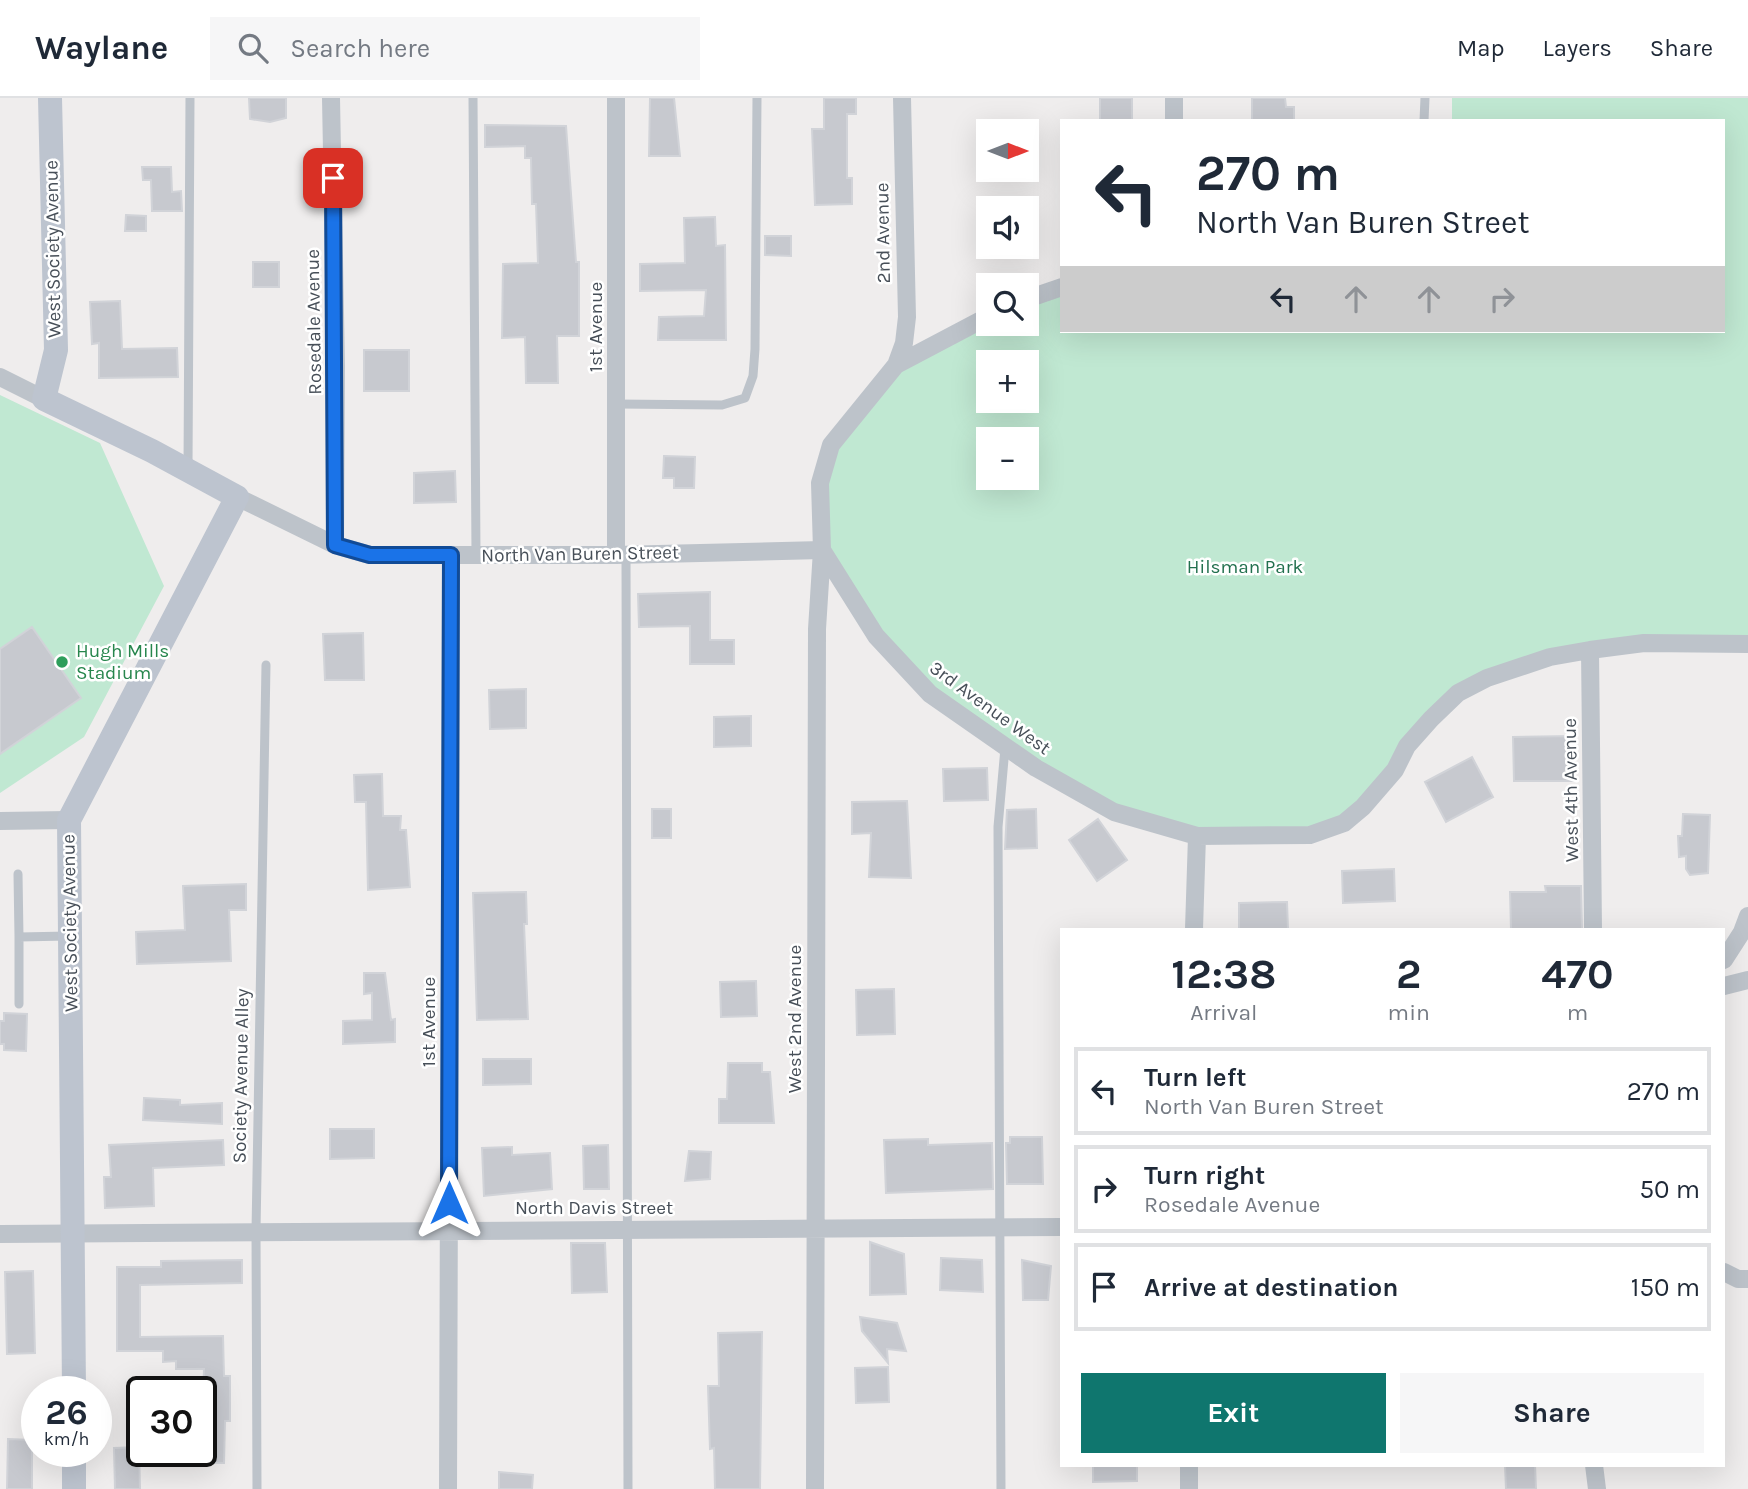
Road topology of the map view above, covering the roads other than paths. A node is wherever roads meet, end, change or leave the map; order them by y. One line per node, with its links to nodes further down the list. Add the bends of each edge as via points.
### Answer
1 (50, 98): 17 (street, West Society Avenue, via 56,350)
2 (190, 98): 19 (lane)
3 (331, 98): 21 (street, Rosedale Avenue)
4 (473, 98): 24 (lane)
5 (616, 98): 18 (street, 1st Avenue)
6 (757, 98): 18 (lane, via 755,349 745,398 722,405)
7 (902, 98): 15 (street, 2nd Avenue, via 907,317)
8 (1174, 98): 10 (street)
9 (1424, 98): 11 (lane)
10 (1174, 119)
11 (1424, 119)
12 (1060, 288): 13 (street)
13 (1039, 295)
14 (976, 323): 15 (street)
15 (896, 365): 22 (street, via 831,445 820,483)
16 (0, 377): 17 (street, North Van Buren Street)
17 (44, 399): 19 (street, North Van Buren Street)
18 (617, 404): 25 (street, 1st Avenue)
19 (188, 470): 20 (street, North Van Buren Street)
20 (237, 497): 21 (street, North Van Buren Street); 30 (street, West Society Avenue)
21 (335, 545): 23 (street, North Van Buren Street, via 370,555)
22 (822, 550): 25 (street, North Van Buren Street); 29 (street, 3rd Avenue West, via 876,636 905,671); 45 (street, West 2nd Avenue, via 817,643)
23 (451, 555): 24 (street, North Van Buren Street); 46 (street, 1st Avenue)
24 (475, 555): 25 (street, North Van Buren Street)
25 (621, 555): 47 (lane)
26 (1748, 644): 27 (street, via 1644,643)
27 (1590, 650): 32 (street, via 1518,666 1458,693 1407,746 1395,770 1363,807 1335,827 1310,835); 36 (street, West 4th Avenue)
28 (266, 664): 48 (lane, Society Avenue Alley)
29 (1005, 748): 32 (street, 3rd Avenue West, via 1114,812); 43 (lane, via 998,827)
30 (69, 820): 31 (street); 37 (street, West Society Avenue)
31 (0, 821)
32 (1197, 836): 35 (street)
33 (18, 874): 38 (lane)
34 (1748, 916): 39 (street)
35 (1194, 928)
36 (1593, 928)
37 (70, 936): 38 (lane); 49 (street, West Society Avenue)
38 (19, 937): 42 (lane)
39 (1725, 958)
40 (1748, 979): 41 (street)
41 (1725, 986)
42 (19, 1004)
43 (1001, 1227): 44 (street, North Davis Street); 45 (street, North Davis Street); 60 (lane)
44 (1060, 1227)
45 (815, 1228): 47 (street, North Davis Street); 59 (street, West 2nd Avenue)
46 (448, 1230): 47 (street, North Davis Street); 48 (street, North Davis Street); 57 (street, 1st Avenue)
47 (627, 1230): 58 (lane)
48 (256, 1231): 49 (street, North Davis Street); 56 (lane, Society Avenue Alley)
49 (74, 1232): 50 (street, North Davis Street); 51 (street, West Society Avenue)
50 (0, 1234)
51 (74, 1376)
52 (74, 1467): 55 (street)
53 (1189, 1467): 61 (street)
54 (1594, 1467): 62 (street)
55 (74, 1489)
56 (257, 1489)
57 (447, 1489)
58 (628, 1489)
59 (816, 1489)
60 (1001, 1489)
61 (1189, 1489)
62 (1597, 1489)

